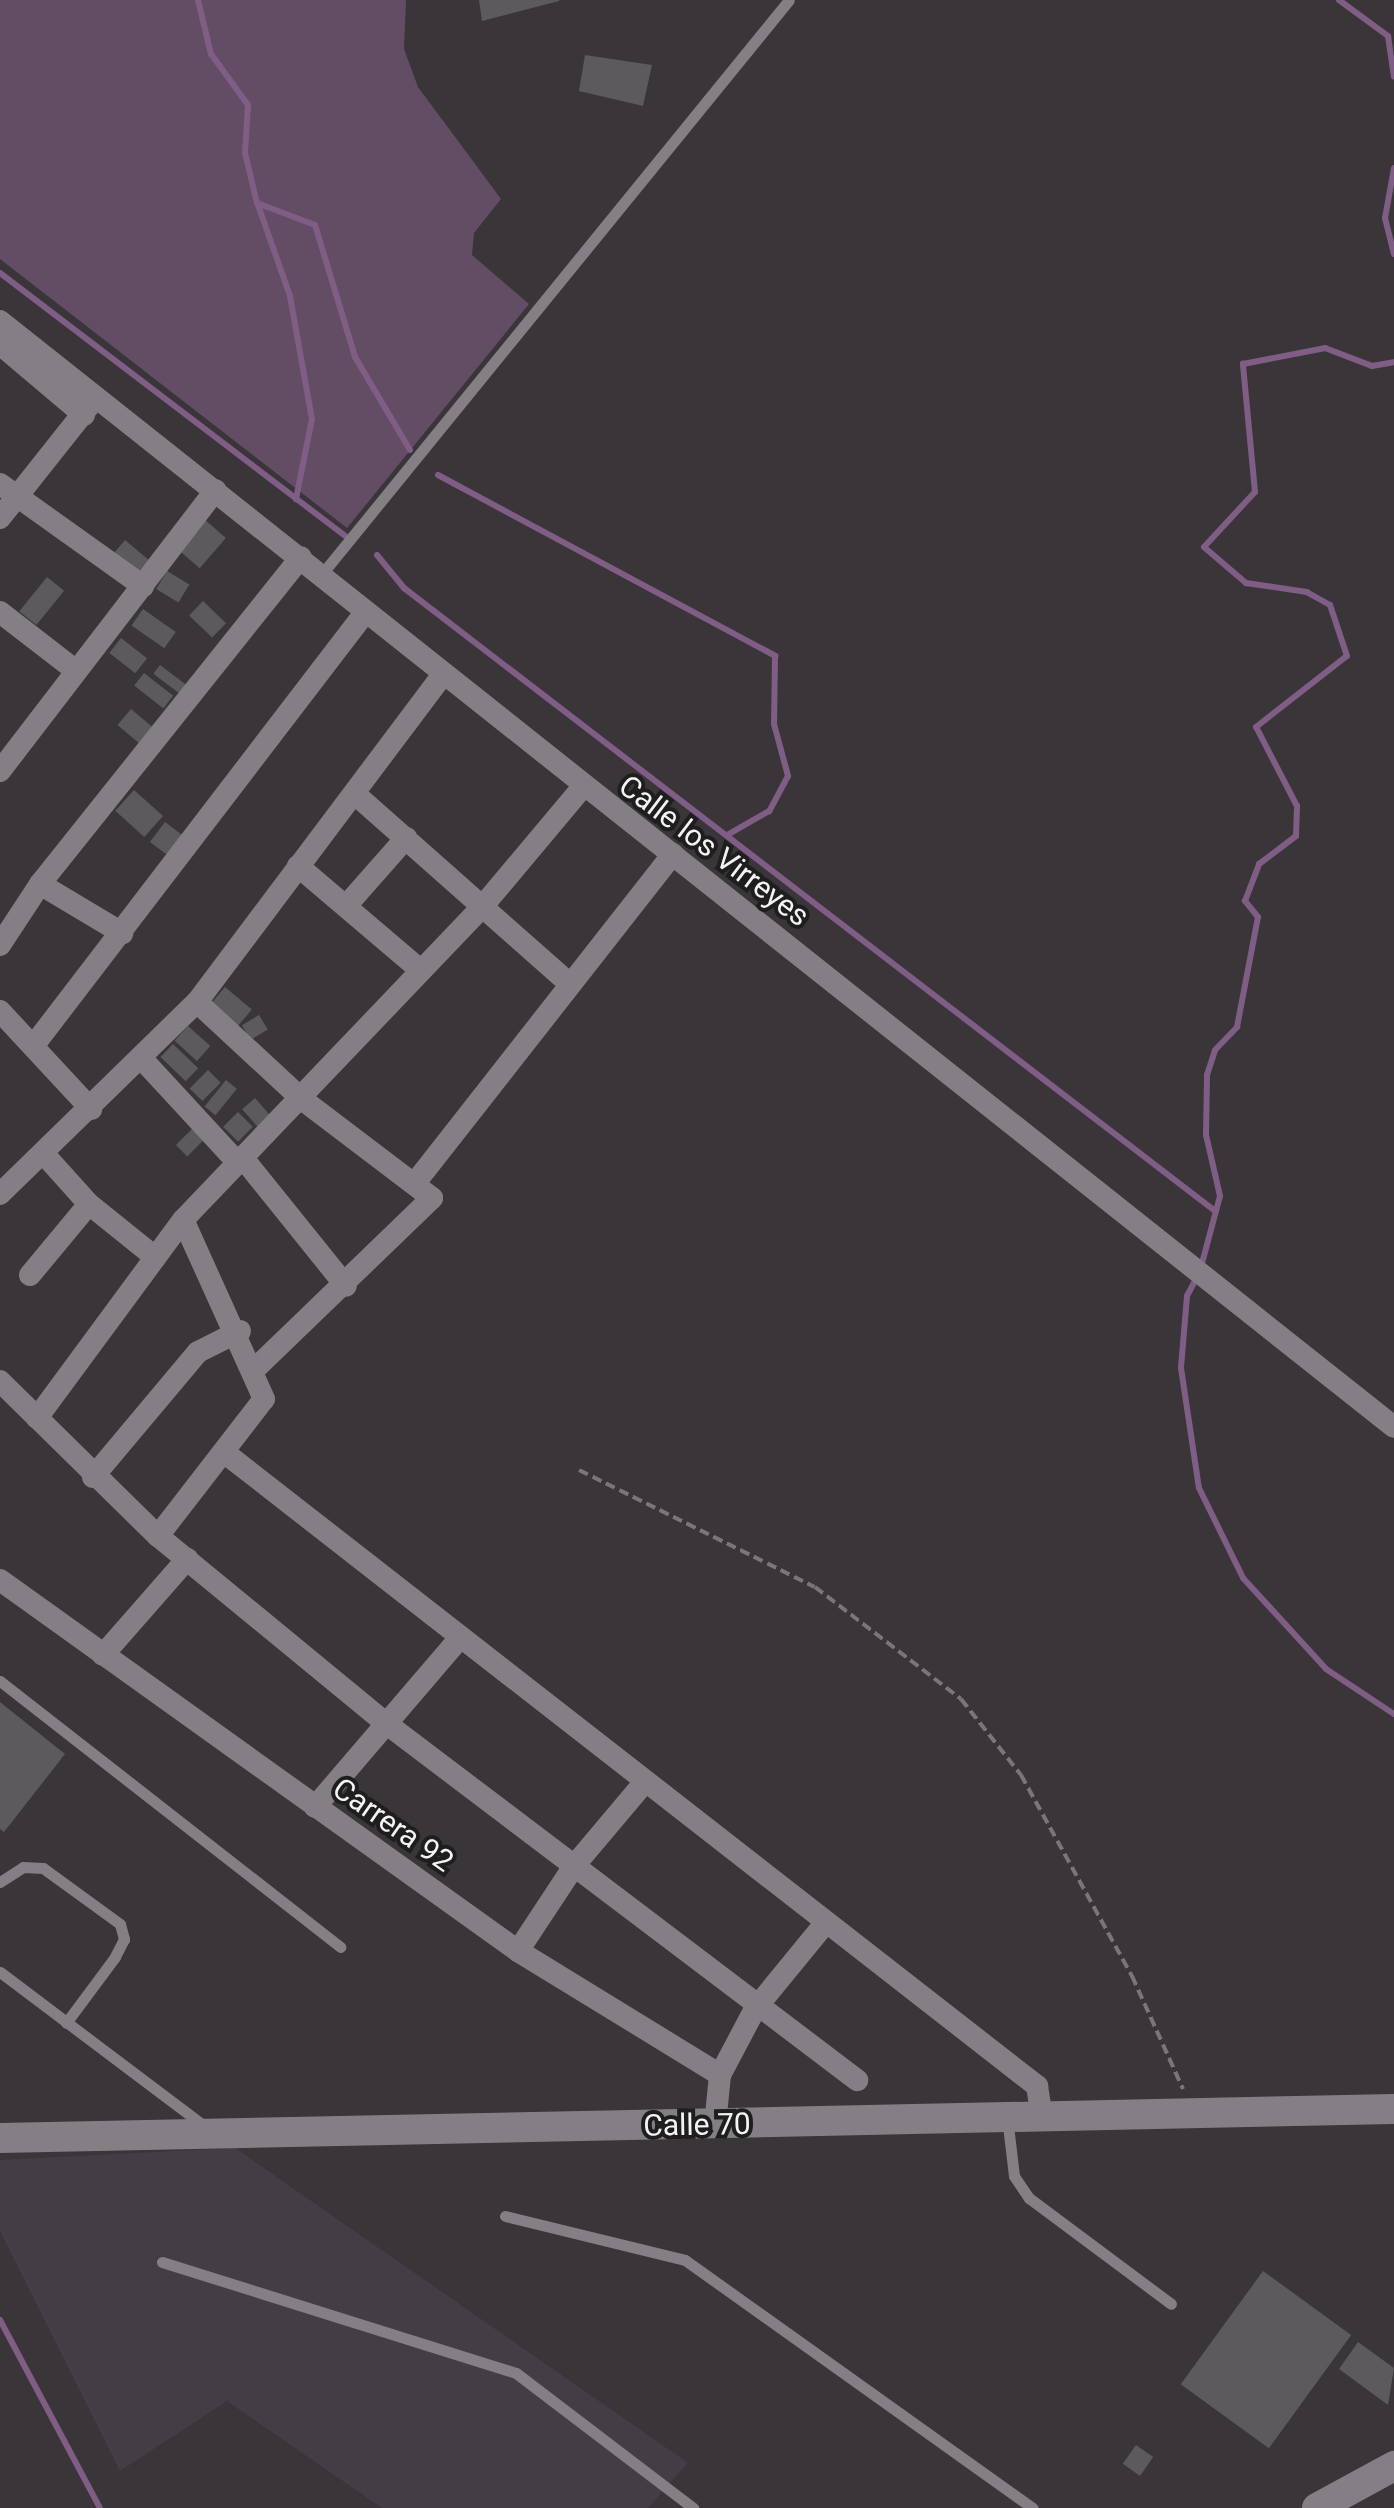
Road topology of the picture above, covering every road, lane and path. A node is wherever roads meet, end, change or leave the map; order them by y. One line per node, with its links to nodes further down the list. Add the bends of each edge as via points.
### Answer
1 (789, 0): 10 (lane)
2 (0, 322): 4 (street, Calle los Virreyes)
3 (0, 344): 4 (street)
4 (34, 362): 5 (street, Calle los Virreyes)
5 (90, 406): 6 (street); 7 (street, Calle los Virreyes)
6 (8, 490): 8 (street); 11 (street)
7 (216, 490): 9 (street, Calle los Virreyes); 11 (street)
8 (0, 518)
9 (300, 557): 10 (street, Calle los Virreyes); 23 (street)
10 (321, 575): 13 (street, Calle los Virreyes)
11 (143, 586): 14 (street)
12 (0, 612): 14 (street)
13 (364, 614): 15 (street, Calle los Virreyes); 26 (street)
14 (76, 670): 16 (street)
15 (441, 677): 18 (street, Calle los Virreyes); 19 (street)
16 (9, 741): 17 (street)
17 (0, 771)
18 (581, 789): 21 (street, Calle los Virreyes); 25 (street)
19 (355, 794): 20 (street); 22 (street)
20 (406, 838): 24 (street); 25 (street)
21 (674, 854): 29 (street); 49 (street, Calle los Virreyes)
22 (298, 866): 24 (street); 30 (street)
23 (40, 884): 26 (street); 27 (street)
24 (346, 906): 28 (street)
25 (482, 907): 28 (street); 29 (street)
26 (122, 933): 32 (street)
27 (0, 945)
28 (420, 970): 34 (street)
29 (566, 981): 38 (street)
30 (197, 1002): 33 (street); 34 (street)
31 (0, 1011): 32 (street)
32 (34, 1045): 35 (street)
33 (143, 1060): 35 (street); 37 (street)
34 (304, 1100): 37 (street); 38 (street)
35 (91, 1109): 36 (street)
36 (43, 1152): 39 (street); 40 (street)
37 (241, 1160): 41 (street); 44 (street)
38 (415, 1183): 44 (street, via 432,1198)
39 (0, 1194)
40 (89, 1204): 42 (street); 43 (street)
41 (183, 1220): 42 (street); 45 (street)
42 (155, 1257): 48 (street)
43 (30, 1275)
44 (346, 1286): 46 (street)
45 (240, 1331): 46 (street); 52 (street, via 198,1352)
46 (256, 1368): 50 (street, via 264,1399)
47 (0, 1381): 48 (street)
48 (37, 1418): 52 (street)
49 (1394, 1427)
50 (225, 1453): 53 (street); 56 (street)
51 (578, 1470): 73 (path, via 815,1586 961,1699 1021,1775 1089,1896 1176,2062)
52 (94, 1477): 53 (street)
53 (158, 1536): 54 (street)
54 (186, 1559): 57 (street); 59 (street)
55 (0, 1580): 57 (street, Carrera 92)
56 (459, 1639): 59 (street); 60 (street)
57 (104, 1656): 61 (street, Carrera 92)
58 (0, 1681): 65 (lane)
59 (386, 1724): 61 (street); 62 (street)
60 (643, 1784): 62 (street); 64 (street)
61 (315, 1807): 66 (street, Carrera 92)
62 (574, 1866): 66 (street); 68 (street)
63 (0, 1882): 69 (lane, via 23,1867 43,1868 120,1924 124,1939 115,1957)
64 (823, 1926): 68 (street); 74 (street, via 1037,2086)
65 (340, 1947)
66 (518, 1951): 70 (street, Carrera 92)
67 (0, 1972): 69 (lane)
68 (755, 2009): 70 (street); 71 (street)
69 (66, 2023): 77 (lane)
70 (720, 2075): 76 (street)
71 (857, 2080)
72 (1394, 2109): 73 (street, Calle 70)
73 (1189, 2113): 74 (street, Calle 70)
74 (1042, 2116): 75 (street, Calle 70)
75 (1007, 2118): 76 (street, Calle 70); 81 (lane, via 1014,2176 1028,2198)
76 (715, 2124): 77 (street, Calle 70)
77 (214, 2133): 78 (street, Calle 70)
78 (0, 2138)
79 (505, 2216): 84 (lane, via 685,2260)
80 (162, 2262): 83 (lane, via 516,2373)
81 (1171, 2304)
82 (1394, 2466): 85 (street)
83 (693, 2508)
84 (1033, 2508)
85 (1317, 2508)

